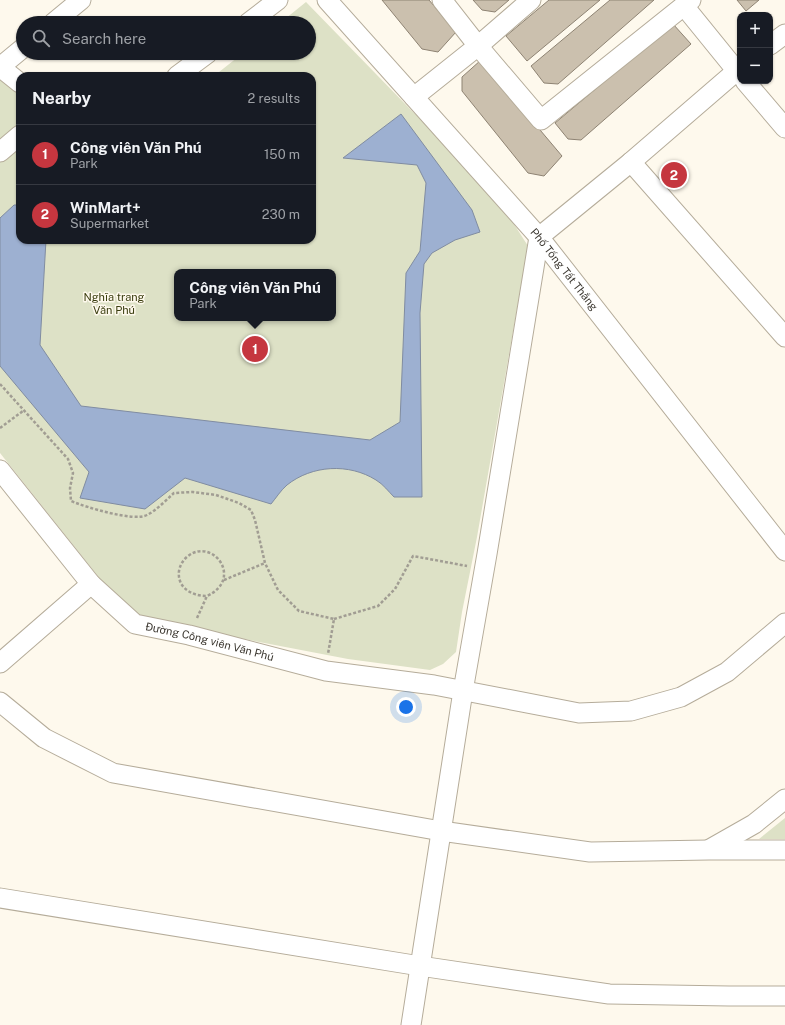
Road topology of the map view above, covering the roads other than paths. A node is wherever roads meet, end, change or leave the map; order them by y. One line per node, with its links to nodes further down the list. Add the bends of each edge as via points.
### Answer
1 (81, 0): 7 (street)
2 (278, 0): 8 (street)
3 (327, 0): 20 (street, Phố Tống Tất Thắng)
4 (442, 0): 11 (street)
5 (531, 0): 11 (street)
6 (688, 3): 11 (street, via 541,120); 15 (street)
7 (62, 16)
8 (257, 16)
9 (785, 34): 10 (street)
10 (773, 44)
11 (478, 46): 20 (street)
12 (16, 54): 14 (street)
13 (199, 60): 16 (street)
14 (0, 67): 18 (street)
15 (737, 70)
16 (182, 72)
17 (737, 76): 24 (street)
18 (16, 80)
19 (748, 84): 21 (street)
20 (414, 97): 25 (street, Phố Tống Tất Thắng)
21 (785, 128)
22 (16, 138): 23 (street)
23 (0, 152)
24 (630, 162): 25 (street); 26 (street)
25 (539, 236): 28 (street, Phố Tống Tất Thắng); 32 (street, via 485,569)
26 (785, 337)
27 (2, 476): 29 (street, Đường Công viên Văn Phú)
28 (785, 551)
29 (91, 584): 31 (street); 32 (street, Đường Công viên Văn Phú, via 135,624 189,635 326,671)
30 (785, 623): 32 (street, Đường Công viên Văn Phú, via 727,672 682,697 631,711 579,713)
31 (0, 662)
32 (462, 691): 35 (street)
33 (0, 702): 35 (street, via 44,738 113,773)
34 (785, 798): 36 (street, via 754,824)
35 (441, 831): 36 (street, via 590,852); 39 (street)
36 (709, 850): 37 (street)
37 (785, 850)
38 (1, 897): 39 (street)
39 (420, 966): 40 (street, via 609,994); 41 (street)
40 (785, 996)
41 (411, 1025)

